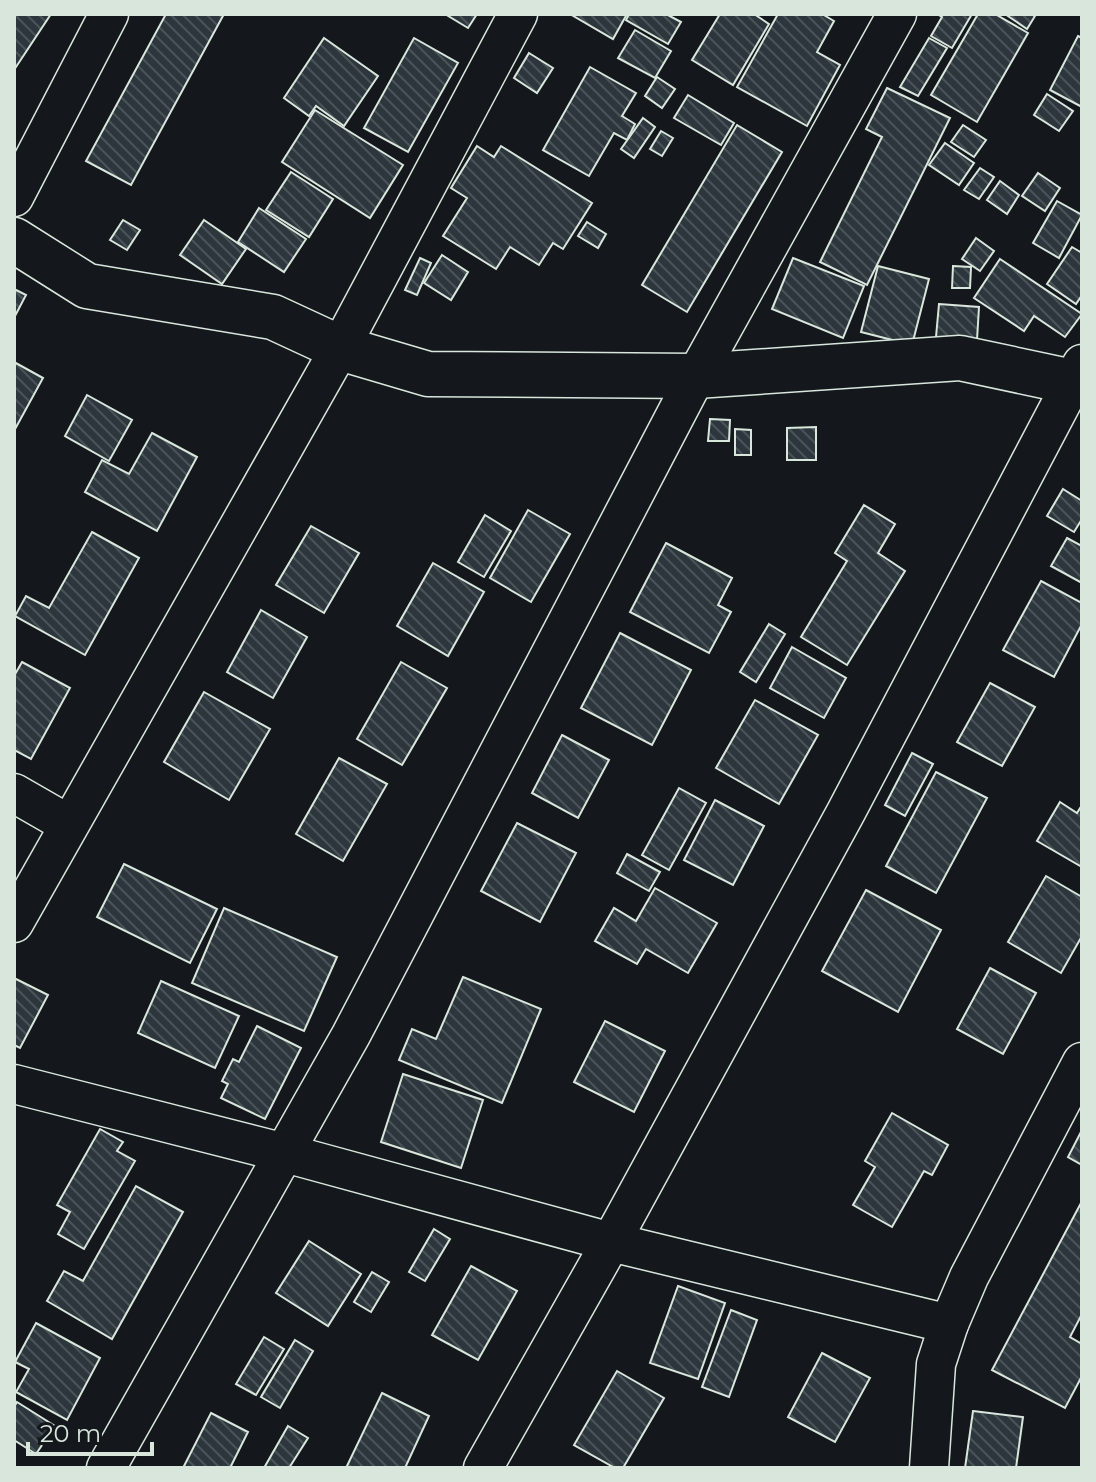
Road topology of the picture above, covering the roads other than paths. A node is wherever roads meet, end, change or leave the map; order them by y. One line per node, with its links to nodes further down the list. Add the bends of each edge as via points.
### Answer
1 (109, 14): 4 (street)
2 (518, 14): 6 (street)
3 (897, 14): 7 (street)
4 (14, 197)
5 (14, 240): 6 (street, via 87,286 273,317)
6 (340, 348): 7 (street, via 428,374); 10 (street)
7 (696, 376): 8 (street, via 960,358); 14 (street)
8 (1079, 376): 15 (street)
9 (14, 793): 10 (street)
10 (68, 824): 11 (street)
11 (14, 923)
12 (1082, 1062): 16 (street)
13 (14, 1084): 14 (street)
14 (285, 1153): 15 (street); 17 (street)
15 (611, 1242): 16 (street); 18 (street)
16 (949, 1324): 19 (street, via 936,1364)
17 (106, 1468)
18 (483, 1468)
19 (929, 1468)

